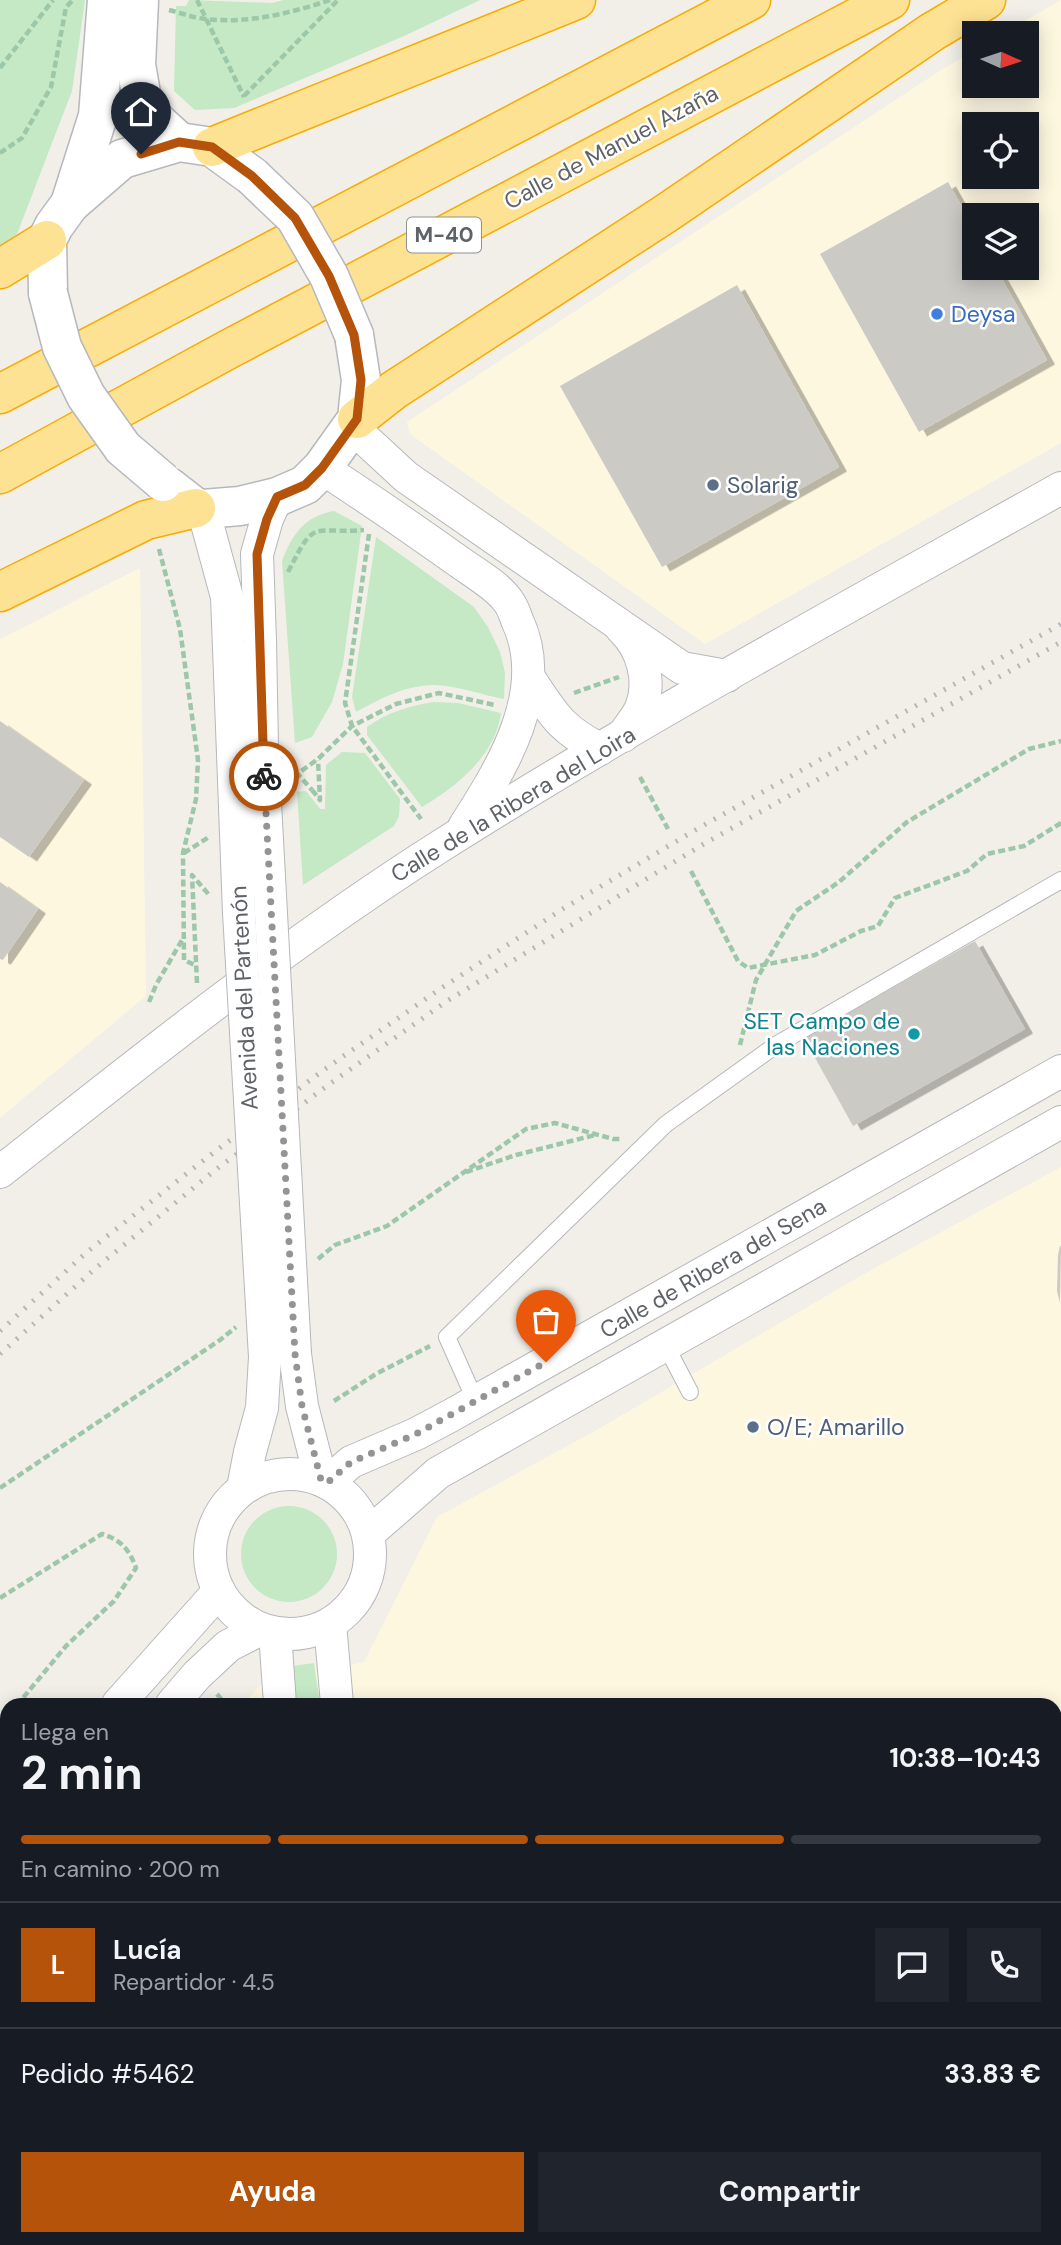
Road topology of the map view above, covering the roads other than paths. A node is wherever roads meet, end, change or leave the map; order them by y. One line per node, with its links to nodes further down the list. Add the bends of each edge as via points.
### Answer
1 (107, 0): 8 (street, via 98,116)
2 (576, 0): 7 (highway)
3 (751, 0): 11 (highway, M-40)
4 (890, 0): 14 (highway, Calle de Manuel Azaña / M-40)
5 (986, 0): 12 (highway, via 394,390)
6 (153, 5): 7 (street, via 135,65 144,110)
7 (195, 145): 8 (street, via 122,159); 12 (street, bridge, via 252,176 295,218 329,276 354,335 361,380)
8 (70, 204): 9 (street)
9 (47, 240): 10 (highway); 17 (street, bridge, via 48,293 62,346 86,396 123,448)
10 (0, 269)
11 (0, 394)
12 (355, 424): 13 (street); 19 (street, via 406,477)
13 (322, 468): 16 (street, via 305,485); 21 (street, via 385,508 508,600 522,629)
14 (0, 474)
15 (1061, 488): 20 (street, Calle de la Ribera del Loira)
16 (277, 497): 17 (street); 29 (street, Avenida del Partenón, bridge, via 257,554)
17 (199, 509): 18 (highway, via 146,520); 29 (street, Avenida del Partenón, bridge, via 227,597 239,914)
18 (0, 592)
19 (612, 619): 20 (street, via 682,668); 22 (street, via 632,639 643,663 646,685 641,709)
20 (727, 676): 22 (street, Calle de la Ribera del Loira)
21 (529, 678): 22 (street, via 575,737); 23 (street, via 517,728 498,772)
22 (611, 743): 23 (street, Calle de la Ribera del Loira)
23 (460, 835): 27 (street, Calle de la Ribera del Loira, via 200,1014)
24 (1061, 880): 31 (lane, via 776,1045 666,1124 447,1337)
25 (1061, 1071): 31 (street, Calle de Ribera del Sena)
26 (1061, 1122): 28 (street, Calle de Ribera del Sena)
27 (0, 1172)
28 (666, 1346): 30 (lane); 34 (street, Calle de Ribera del Sena, via 438,1473)
29 (280, 1355): 32 (street, Avenida del Partenón, via 302,1406); 33 (street, Avenida del Partenón)
30 (690, 1392)
31 (475, 1402): 32 (street, Calle de Ribera del Sena, via 351,1462)
32 (324, 1481): 33 (street, via 298,1474 273,1476); 34 (street, via 353,1504)
33 (243, 1488): 35 (street, via 218,1520 211,1544 211,1568)
34 (368, 1534): 36 (street, via 370,1560 364,1586 350,1607)
35 (219, 1591): 37 (street, via 237,1614); 38 (street)
36 (330, 1624): 37 (street, via 303,1633); 41 (street)
37 (268, 1631): 39 (street, via 228,1646); 40 (street)
38 (123, 1698)
39 (177, 1698)
40 (279, 1698)
41 (336, 1698)

